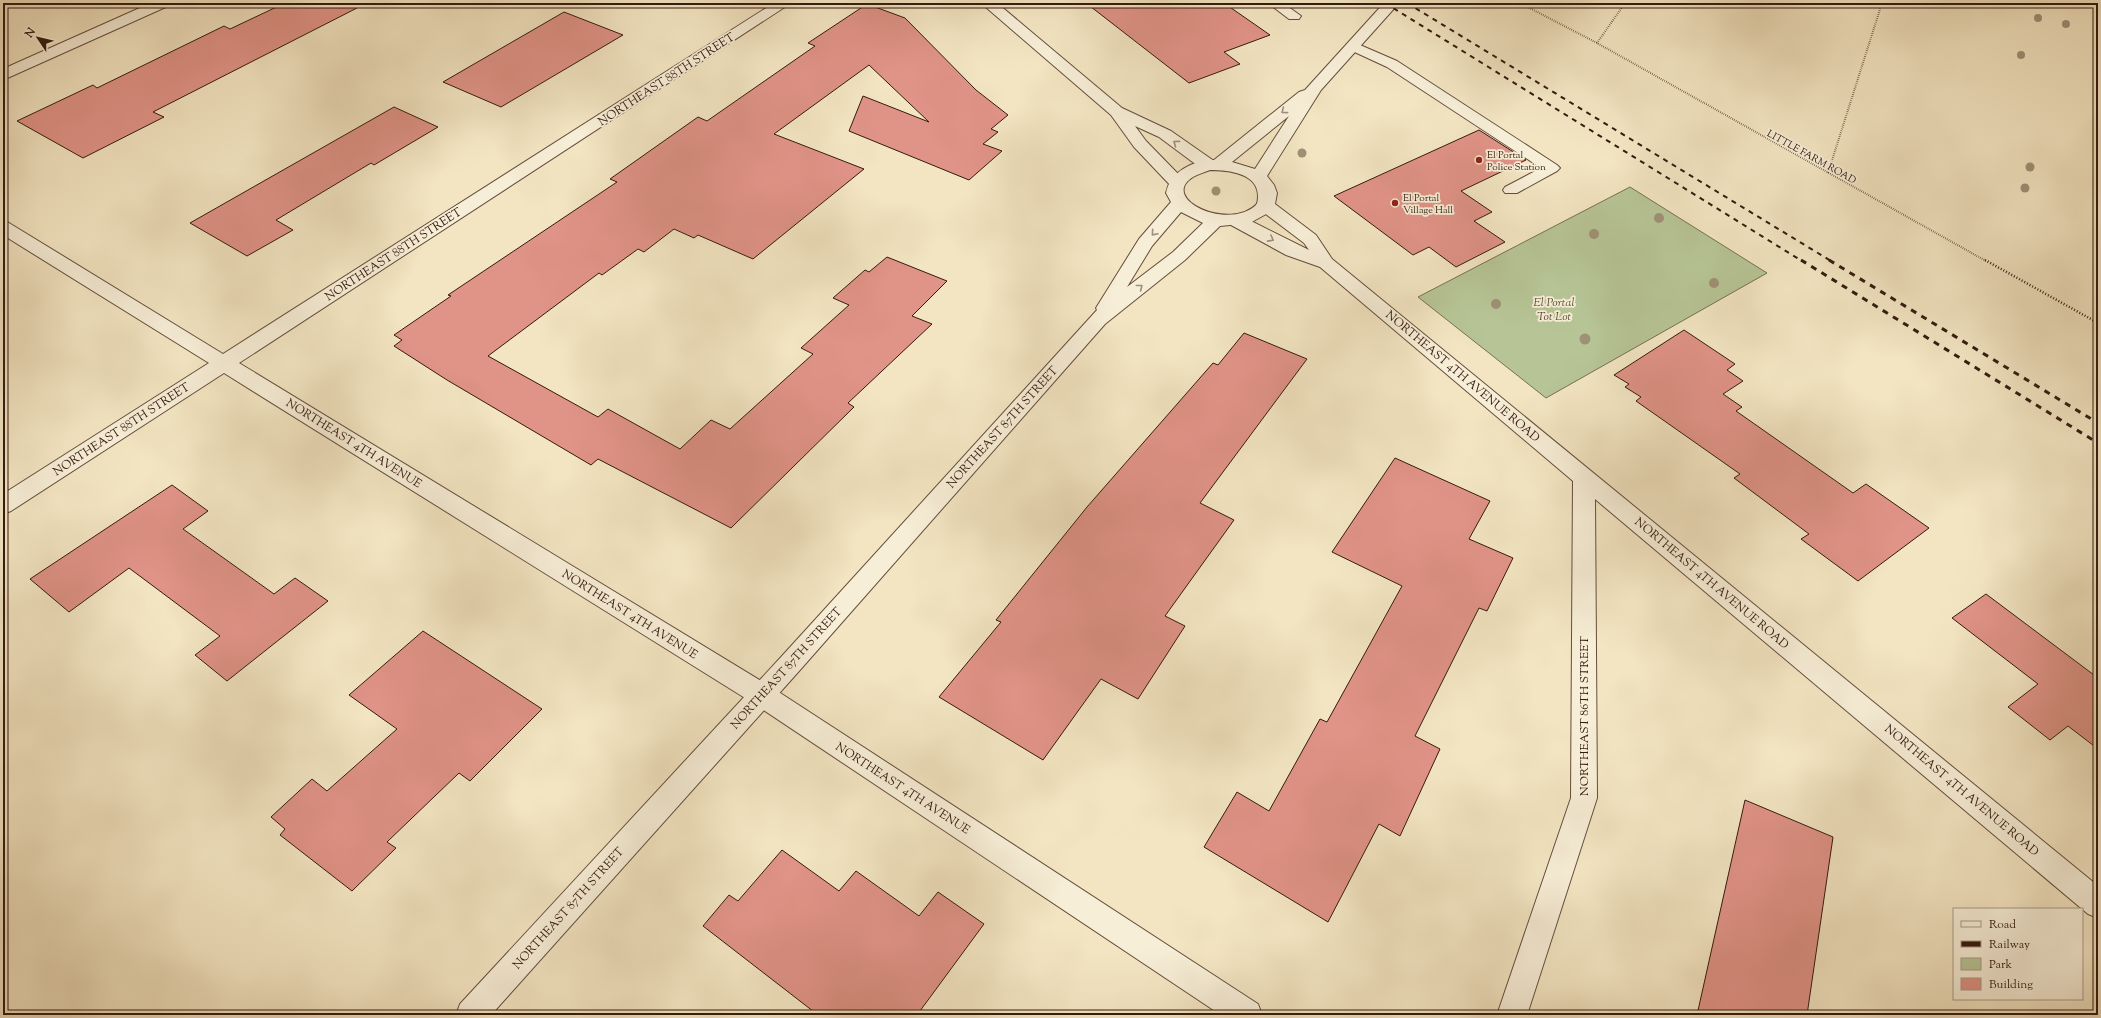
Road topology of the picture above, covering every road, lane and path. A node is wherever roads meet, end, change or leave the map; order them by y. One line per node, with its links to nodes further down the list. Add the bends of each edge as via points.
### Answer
1 (163, 3): 12 (street)
2 (784, 3): 28 (street, NORTHEAST 88TH STREET)
3 (988, 3): 14 (street)
4 (1274, 3): 9 (lane)
5 (1392, 3): 11 (street)
6 (1520, 3): 10 (path, LITTLE FARM ROAD)
7 (1625, 3): 10 (path)
8 (1882, 3): 16 (path)
9 (1294, 16)
10 (1597, 43): 16 (path, LITTLE FARM ROAD)
11 (1353, 46): 13 (street); 19 (lane, via 1392,64 1552,168)
12 (3, 75)
13 (1315, 87): 15 (street, one-way to 15); 17 (street)
14 (1116, 111): 15 (street, one-way to 14, via 1165,134); 18 (street, via 1140,144)
15 (1213, 165): 17 (street, via 1240,168); 18 (street, via 1189,171)
16 (1828, 173): 27 (path, LITTLE FARM ROAD)
17 (1258, 177): 21 (street, via 1267,191)
18 (1177, 182): 20 (street, via 1174,189)
19 (1511, 190)
20 (1179, 204): 22 (street, via 1194,214); 26 (street, NORTHEAST 87TH STREET, one-way to 26, via 1145,243)
21 (1265, 205): 23 (street, via 1259,212); 25 (street, NORTHEAST 4TH AVENUE ROAD, via 1310,240)
22 (1215, 221): 23 (street); 26 (street, NORTHEAST 87TH STREET, one-way to 22, via 1179,256)
23 (1237, 221): 25 (street, NORTHEAST 4TH AVENUE ROAD, one-way to 25, via 1292,251)
24 (3, 227): 28 (street, NORTHEAST 4TH AVENUE)
25 (1326, 263): 29 (street, NORTHEAST 4TH AVENUE ROAD)
26 (1098, 319): 31 (street, NORTHEAST 87TH STREET)
27 (2098, 323)
28 (224, 363): 30 (street, NORTHEAST 88TH STREET); 31 (street, NORTHEAST 4TH AVENUE)
29 (1584, 477): 32 (street, NORTHEAST 4TH AVENUE ROAD); 35 (street, NORTHEAST 86TH STREET, via 1584,798)
30 (3, 505)
31 (762, 695): 33 (street, NORTHEAST 87TH STREET); 34 (street, NORTHEAST 4TH AVENUE)
32 (2098, 904)
33 (471, 1015)
34 (1247, 1015)
35 (1512, 1015)

